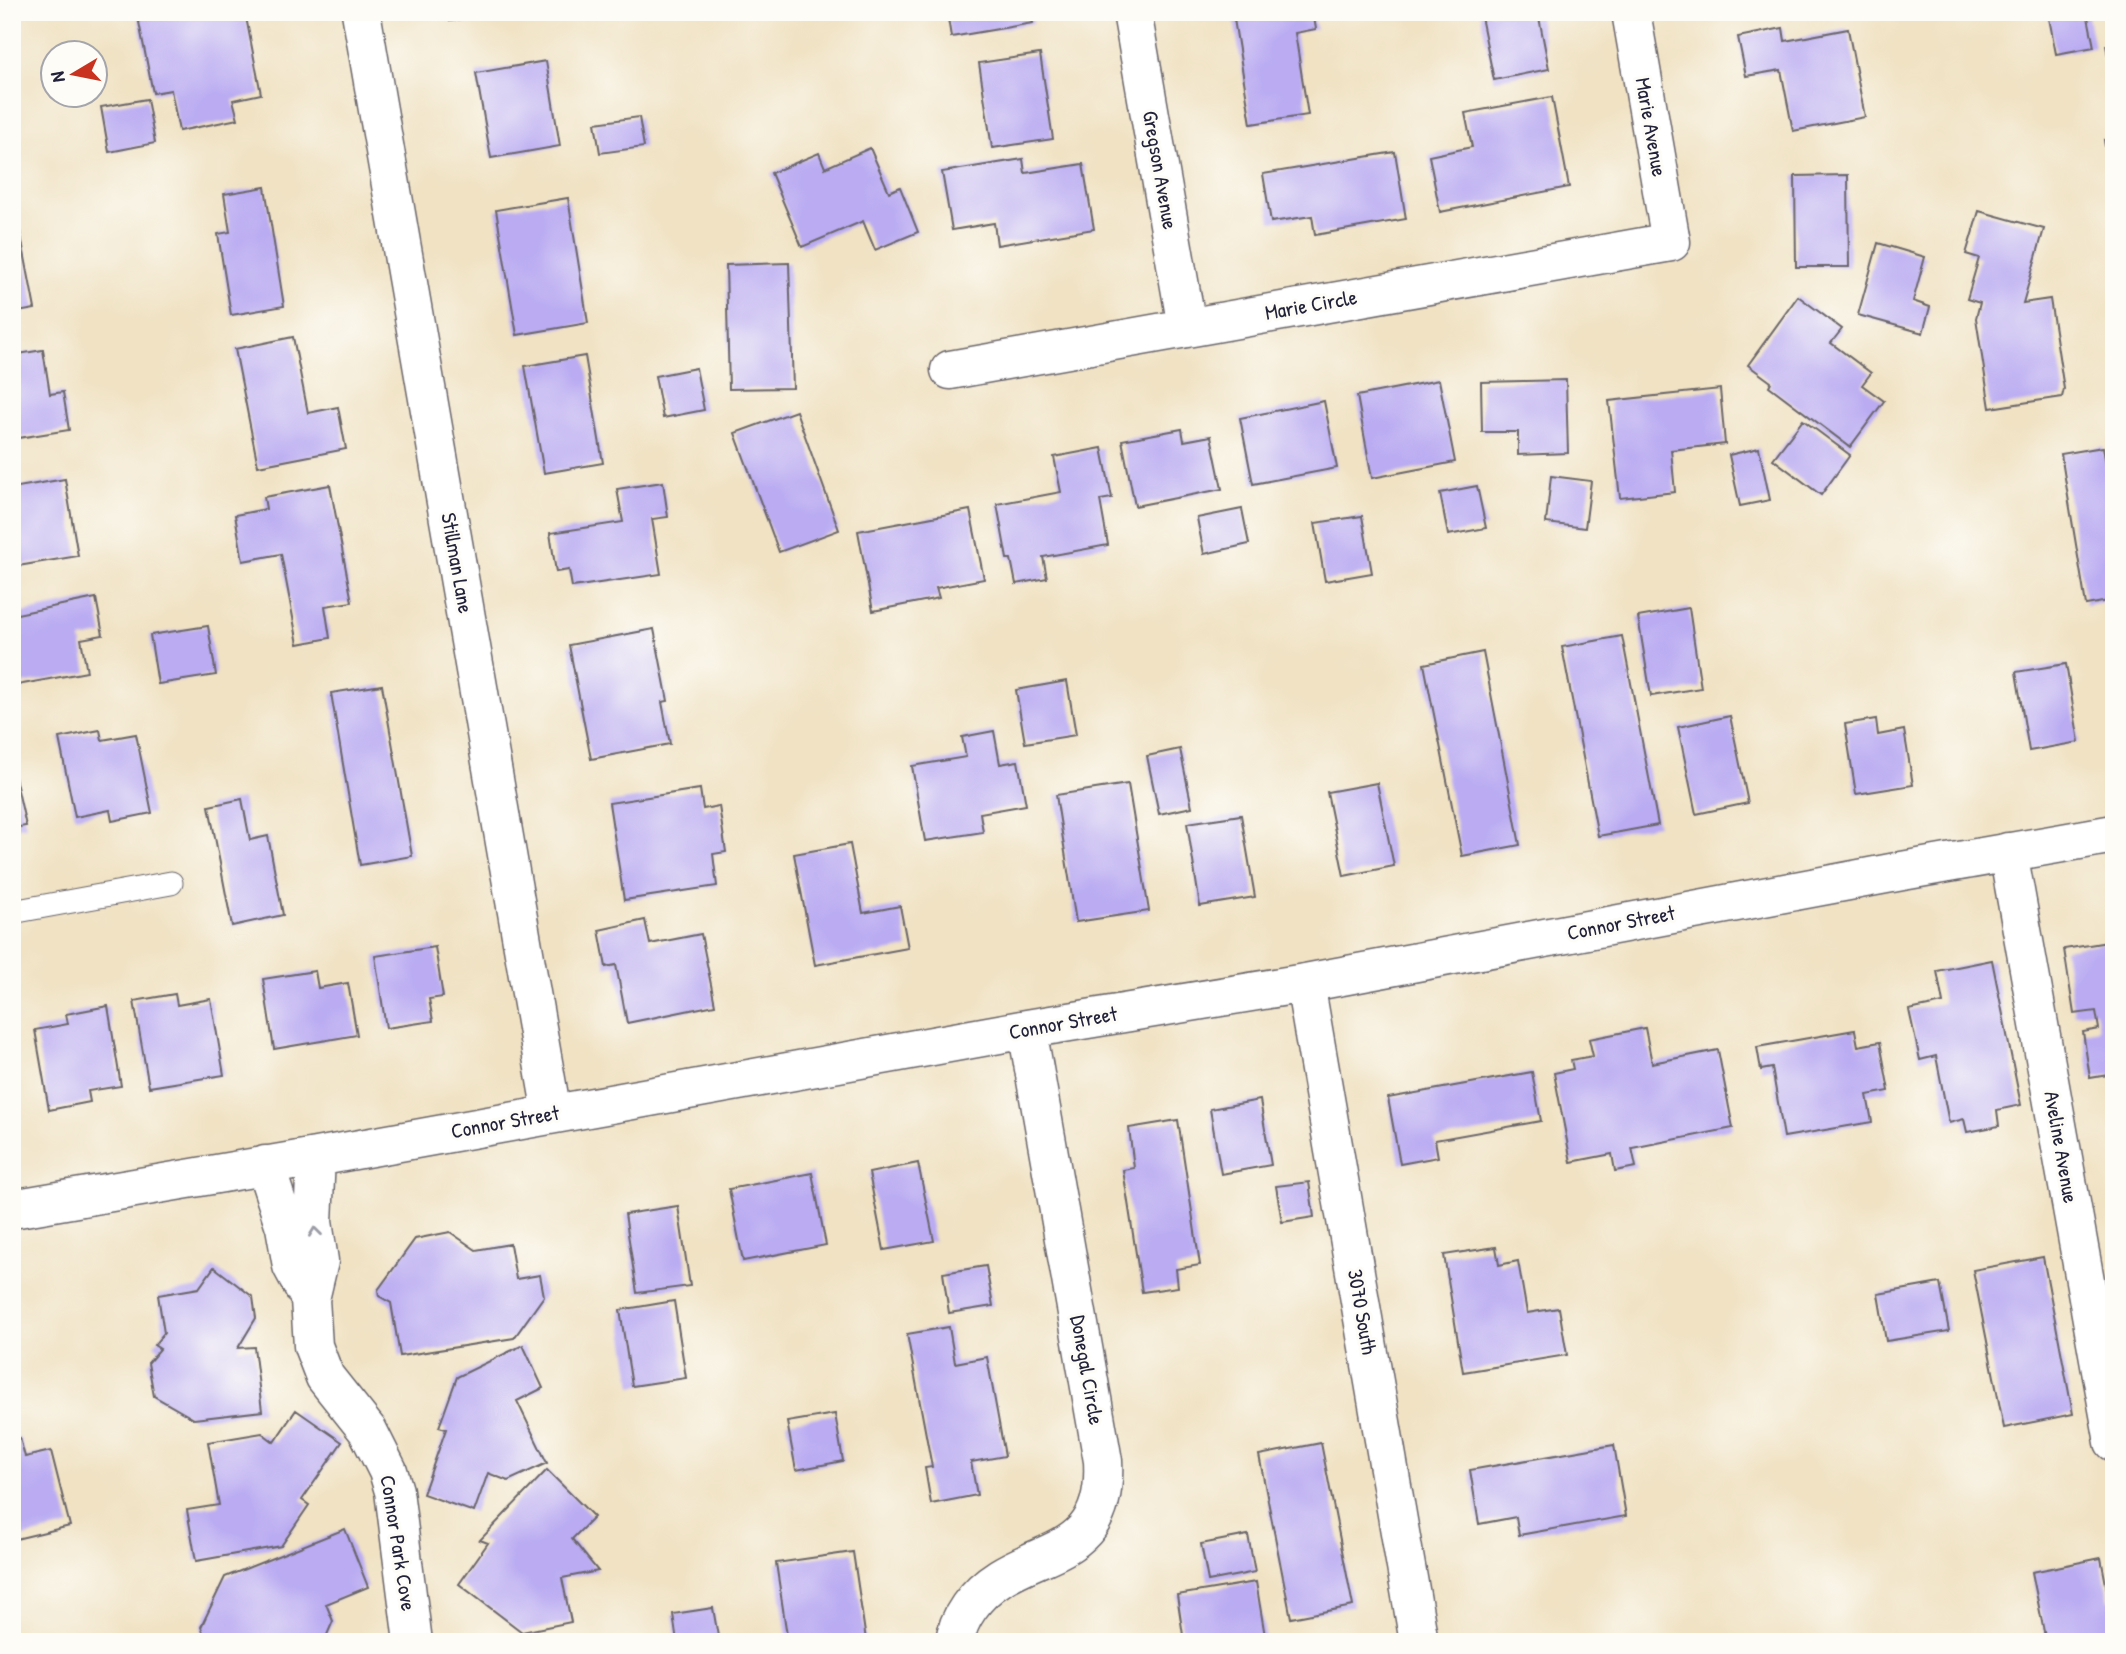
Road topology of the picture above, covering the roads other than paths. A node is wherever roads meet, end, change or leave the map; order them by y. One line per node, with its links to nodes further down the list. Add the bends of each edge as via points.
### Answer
1 (361, 12): 13 (street, Stillman Lane)
2 (1132, 12): 5 (street, Gregson Avenue)
3 (1631, 12): 4 (street, Marie Avenue)
4 (1671, 242): 5 (street, Marie Circle)
5 (1187, 327): 6 (street, Marie Circle)
6 (950, 370)
7 (2114, 834): 8 (street, Connor Street)
8 (2008, 852): 11 (street, Connor Street); 18 (street, Aveline Avenue)
9 (171, 883): 10 (lane)
10 (12, 912)
11 (1305, 982): 12 (street, Connor Street); 21 (street, 3070 South)
12 (1027, 1029): 13 (street, Connor Street); 20 (street, Donegal Circle, via 1104,1478 1098,1510 1087,1528 1063,1549 989,1584 964,1614)
13 (552, 1114): 14 (street, Connor Street)
14 (316, 1157): 15 (street, Connor Street); 17 (street, Connor Park Cove, one-way to 14, via 319,1261 313,1222)
15 (265, 1165): 16 (street, Connor Street); 17 (street, Connor Park Cove, via 292,1266)
16 (12, 1209)
17 (310, 1299): 19 (street, Connor Park Cove, via 313,1346 321,1368 368,1431 394,1491)
18 (2114, 1442)
19 (414, 1642)
20 (955, 1642)
21 (1419, 1642)

